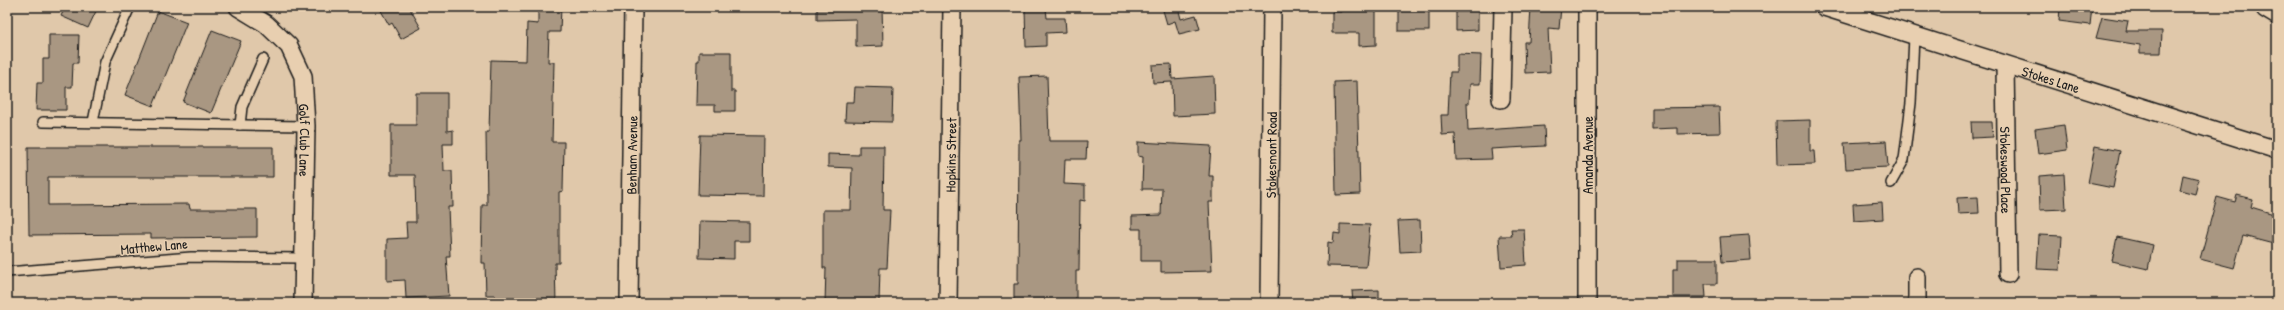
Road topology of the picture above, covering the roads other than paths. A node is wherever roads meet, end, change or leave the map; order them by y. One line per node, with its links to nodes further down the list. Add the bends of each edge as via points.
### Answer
1 (130, 7): 16 (lane, via 105,62)
2 (238, 7): 18 (street, Golf Club Lane, via 266,24 289,46 304,76)
3 (633, 7): 26 (street, Benham Avenue)
4 (952, 7): 27 (street, Hopkins Street)
5 (1272, 7): 28 (street, Stokesmont Road)
6 (1503, 7): 14 (street)
7 (1587, 7): 29 (street, Amanda Avenue)
8 (1824, 7): 11 (street, Stokes Lane)
9 (2267, 7): 10 (highway)
10 (2277, 13)
11 (1914, 36): 13 (street, Stokes Lane); 20 (lane, via 1911,103 1904,160)
12 (263, 59): 17 (lane, via 242,107)
13 (2005, 65): 19 (street, Stokes Lane); 23 (street, Stokeswood Place)
14 (1501, 99)
15 (43, 122): 16 (lane)
16 (93, 122): 17 (lane)
17 (240, 125): 18 (lane)
18 (306, 126): 21 (street, Golf Club Lane)
19 (2277, 150)
20 (1891, 183)
21 (303, 258): 22 (lane, Matthew Lane, via 191,257); 25 (street, Golf Club Lane)
22 (7, 272)
23 (2008, 274)
24 (1917, 277): 30 (street)
25 (303, 303)
26 (629, 303)
27 (948, 303)
28 (1269, 303)
29 (1586, 303)
30 (1917, 303)

